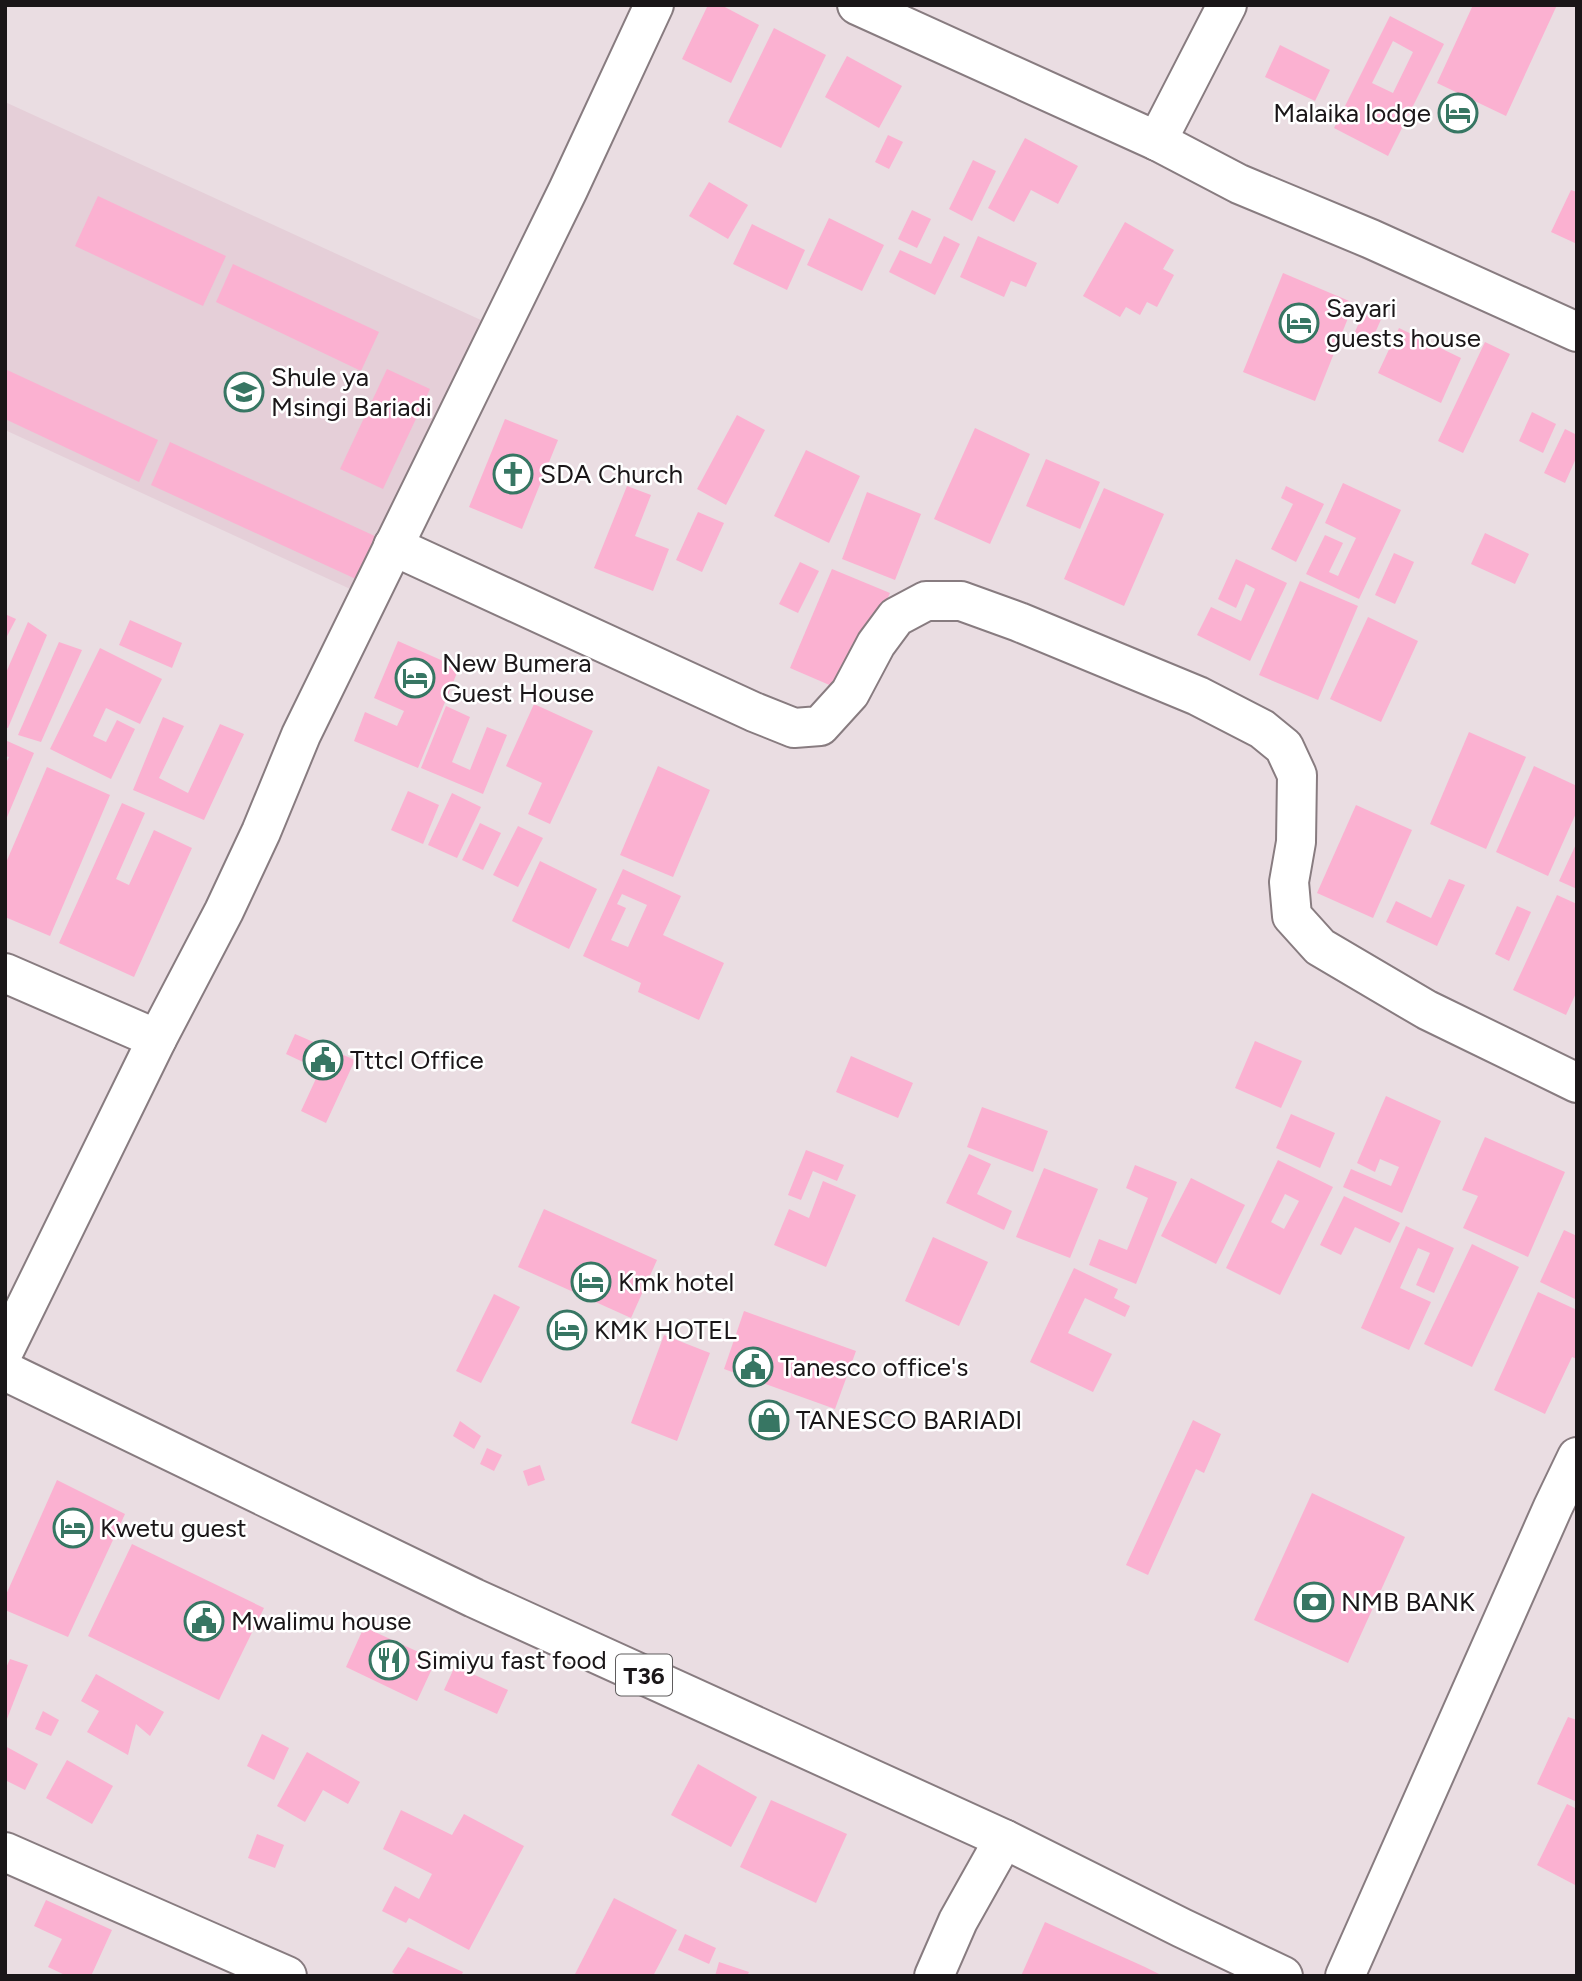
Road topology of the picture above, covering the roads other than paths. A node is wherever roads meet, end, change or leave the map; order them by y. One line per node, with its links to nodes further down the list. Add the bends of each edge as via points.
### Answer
1 (654, 5): 6 (main road)
2 (856, 5): 4 (main road)
3 (1227, 5): 4 (main road)
4 (1157, 141): 5 (main road, via 1239,184)
5 (1577, 332)
6 (393, 546): 8 (main road, via 301,734 224,911); 9 (main road, via 794,728 821,726 850,693 896,617 926,601 961,601 1019,621 1198,696 1262,729 1284,747 1297,775 1296,842 1289,882 1292,916 1320,947 1427,1010)
7 (5, 974): 8 (main road)
8 (157, 1039): 10 (main road)
9 (1577, 1083)
10 (5, 1349)
11 (5, 1371): 13 (main road, T36, via 474,1598)
12 (1577, 1457): 18 (main road)
13 (1004, 1839): 16 (main road, via 958,1921); 17 (main road, T36)
14 (5, 1852): 15 (main road)
15 (286, 1976)
16 (934, 1976)
17 (1283, 1976)
18 (1345, 1976)

